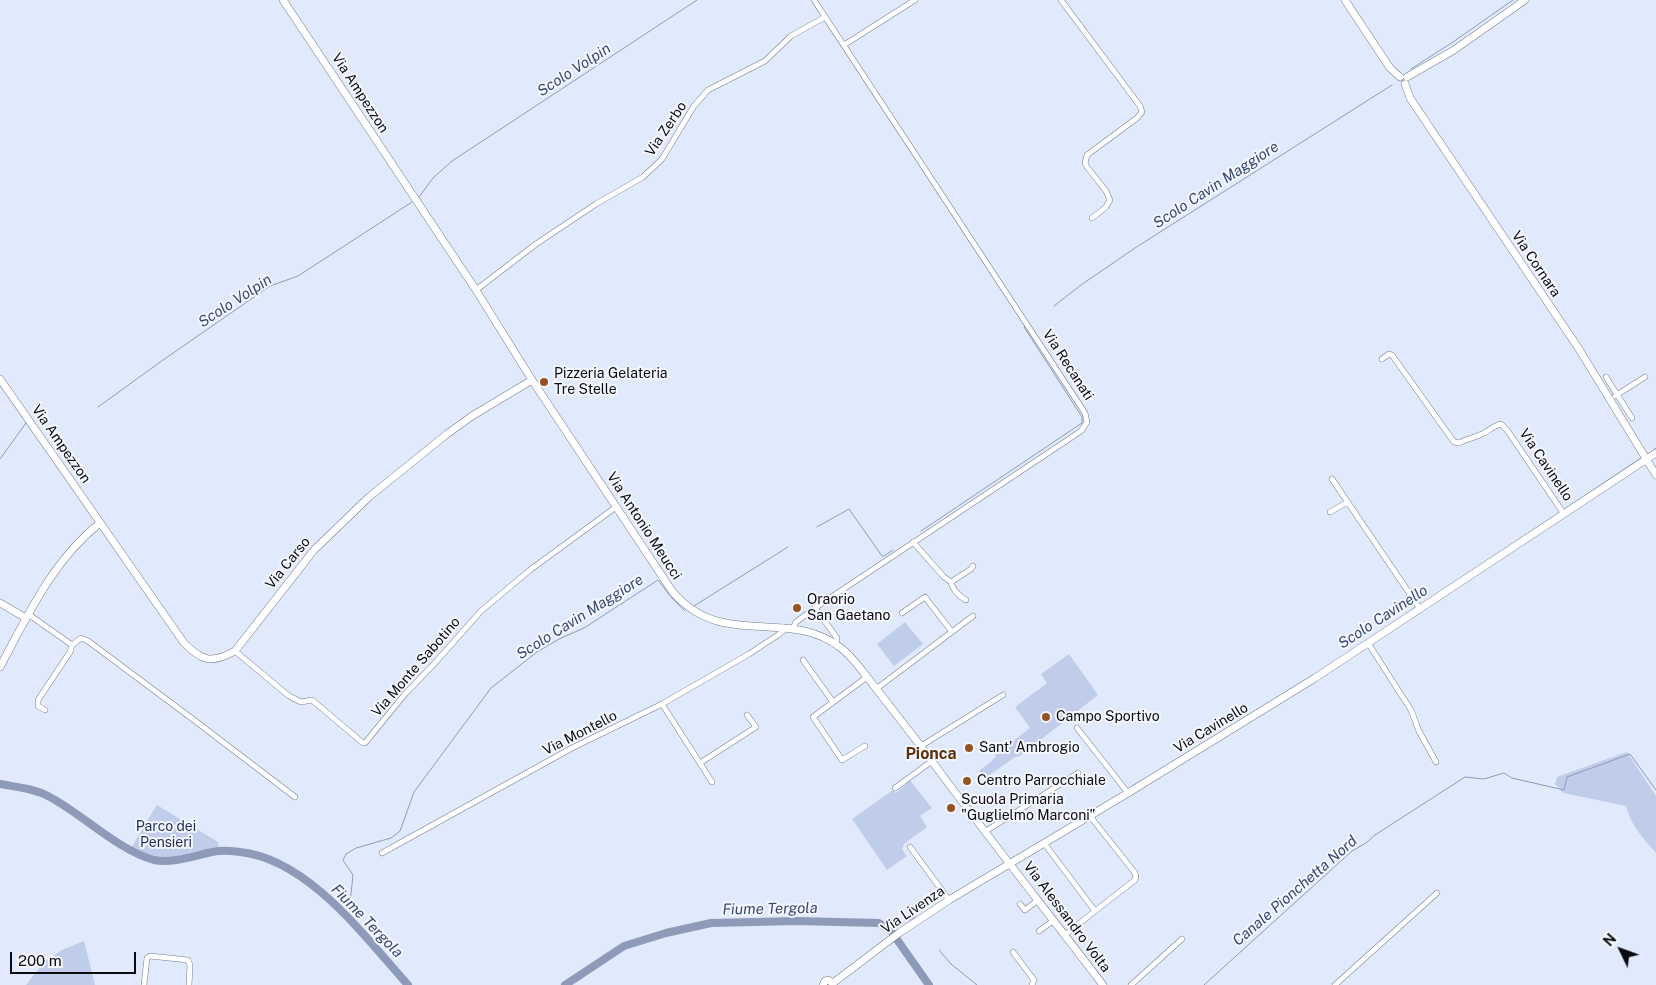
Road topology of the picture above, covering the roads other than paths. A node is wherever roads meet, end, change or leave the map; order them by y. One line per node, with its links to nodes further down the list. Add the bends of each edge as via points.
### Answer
1 (283, 0): 10 (street, Via Ampezzon)
2 (814, 0): 7 (street)
3 (915, 0): 8 (street)
4 (1061, 0): 11 (street, via 1142,112 1087,156 1087,167 1110,200)
5 (1345, 0): 9 (street, Via Cornara, via 1390,68)
6 (1525, 0): 9 (street, via 1454,50)
7 (825, 17): 8 (street); 12 (street, Via Zerbo, via 791,36 765,61 708,90 694,106 662,159 643,177 544,239)
8 (844, 45): 30 (street, Via Recanati, via 1087,419 1080,431)
9 (1404, 79): 19 (street, Via Cornara, via 1410,98)
10 (415, 200): 12 (street, Via Antonio Meucci)
11 (1092, 218)
12 (476, 290): 17 (street, Via Antonio Meucci)
13 (1382, 359): 28 (street, Via Cavinello, via 1392,355 1454,442 1483,434 1501,424)
14 (1606, 376): 18 (street)
15 (1645, 377): 18 (street)
16 (0, 379): 29 (street, Via Ampezzon)
17 (532, 380): 26 (street, Via Antonio Meucci); 46 (street, Via Carso, via 472,416 369,497 314,550)
18 (1617, 394): 19 (street); 20 (street)
19 (1610, 399): 22 (street, Via Cornara)
20 (1632, 418)
21 (1656, 452): 22 (street, Via Cavinello)
22 (1646, 459): 23 (street, Via Cornara); 28 (street, Via Cavinello)
23 (1656, 475)
24 (1332, 479): 25 (street)
25 (1348, 502): 27 (street); 35 (street)
26 (616, 506): 40 (street, Via Antonio Meucci, via 672,591 687,606 722,623); 46 (street, Via Monte Sabotino, via 481,611 365,743 312,700 301,702 289,696)
27 (1330, 512)
28 (1562, 512): 35 (street, Via Cavinello)
29 (100, 523): 38 (street, via 55,569); 46 (street, via 184,643 207,659)
30 (913, 542): 32 (street); 36 (street, Via Recanati)
31 (972, 566): 32 (street, via 971,570)
32 (951, 582): 33 (street)
33 (966, 600)
34 (0, 603): 38 (street)
35 (1419, 607): 43 (street, Via Cavinello)
36 (815, 608): 41 (street, Via Recanati); 44 (street, via 837,638)
37 (902, 613): 42 (street, via 925,597)
38 (27, 616): 45 (street); 48 (street)
39 (973, 616): 42 (street)
40 (783, 628): 41 (street, Via Antonio Meucci); 53 (street, Via Montello, via 778,635 748,654)
41 (793, 628): 44 (street, Via Antonio Meucci)
42 (952, 632): 50 (street)
43 (1368, 643): 60 (street, via 1411,710); 65 (street, Via Cavinello)
44 (836, 644): 49 (street, Via Antonio Meucci)
45 (72, 645): 54 (street, via 38,700 38,706); 66 (street, via 81,638 88,641)
46 (235, 651)
47 (803, 660): 52 (street)
48 (0, 667)
49 (867, 677): 50 (street, Via Antonio Meucci); 52 (street)
50 (876, 689): 58 (street, Via Antonio Meucci)
51 (1003, 695): 58 (street)
52 (833, 702): 57 (street, via 813,717 842,760)
53 (662, 704): 61 (street); 71 (street, Via Montello, via 572,748)
54 (45, 710)
55 (747, 715): 61 (street, via 756,727)
56 (1078, 728): 65 (street)
57 (865, 746)
58 (921, 746): 59 (street, Via Antonio Meucci)
59 (932, 761): 64 (street); 68 (street, Via Antonio Meucci)
60 (1436, 762)
61 (700, 763): 63 (street)
62 (1078, 773): 68 (street)
63 (712, 782)
64 (896, 788)
65 (1128, 793): 67 (street, Via Cavinello)
66 (295, 798)
67 (1090, 816): 69 (street, Via Cavinello); 77 (street, via 1136,877)
68 (986, 830): 72 (street, Via Antonio Meucci)
69 (1044, 843): 72 (street, Via Cavinello); 77 (street)
70 (910, 847): 74 (street)
71 (382, 852)
72 (1011, 864): 74 (street, Via Livenza); 75 (street, Via Alessandro Volta)
73 (1437, 893): 90 (street)
74 (949, 900): 83 (street, Via Livenza, via 899,933)
75 (1038, 900): 76 (street, via 1025,910); 78 (street, Via Alessandro Volta)
76 (1020, 904)
77 (1095, 911): 80 (street)
78 (1054, 920): 79 (street); 80 (street, Via Alessandro Volta)
79 (1039, 931)
80 (1065, 935): 88 (street, Via Alessandro Volta)
81 (1182, 939): 89 (street)
82 (1013, 952): 87 (street, via 1034,980)
83 (834, 984): 86 (street, Via Livenza, via 828,980)
84 (144, 985): 85 (street, via 147,958 150,956 188,960)
85 (188, 985)
86 (823, 985)
87 (1032, 985)
88 (1102, 985)
89 (1131, 985)
90 (1335, 985)

